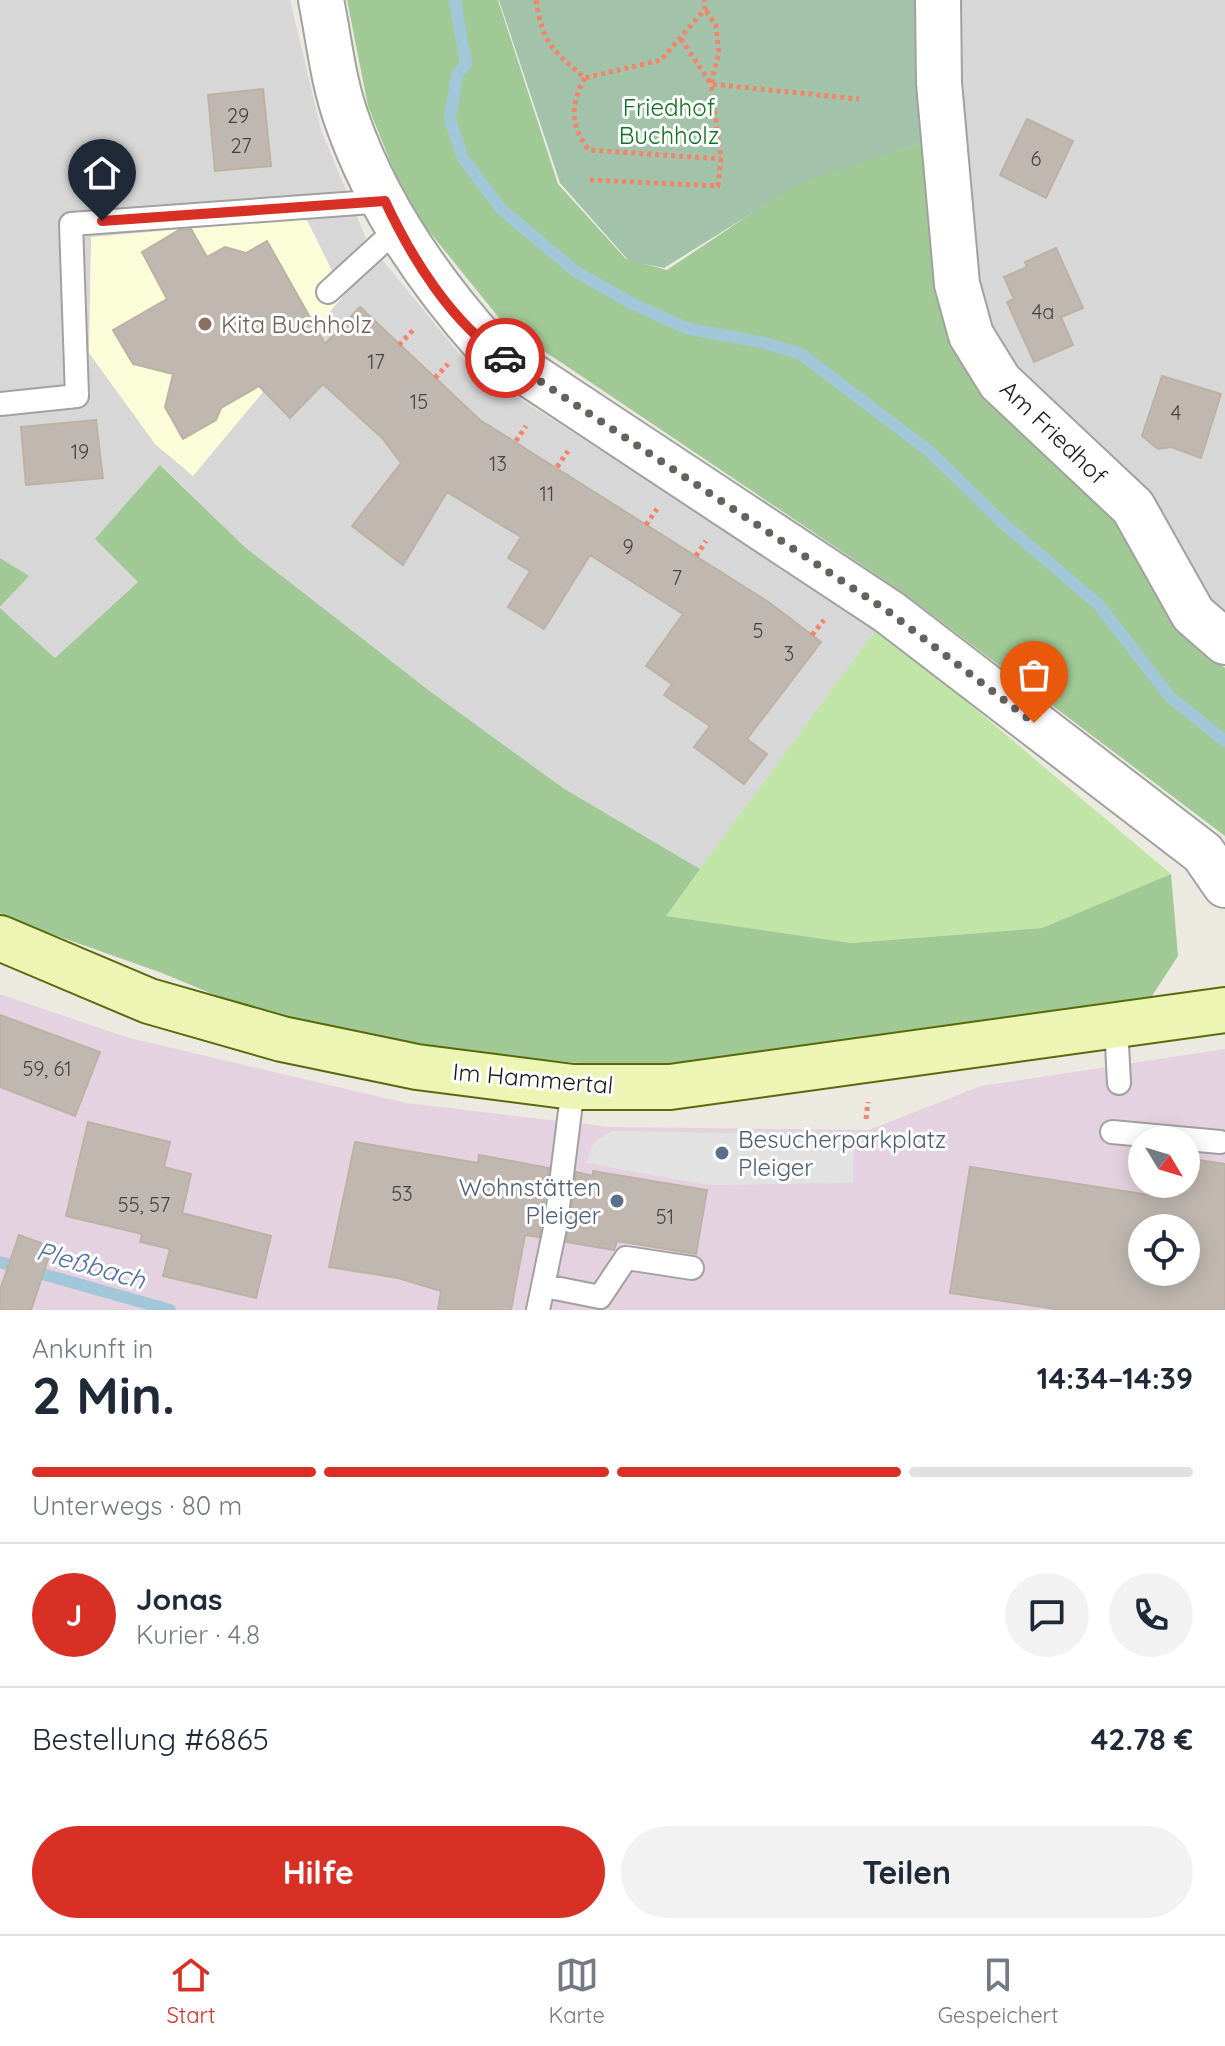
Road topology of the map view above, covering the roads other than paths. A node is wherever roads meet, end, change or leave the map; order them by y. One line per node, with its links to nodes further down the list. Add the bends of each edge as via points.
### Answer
1 (321, 0): 3 (street, via 346,119)
2 (938, 0): 6 (street, Am Friedhof, via 939,83 957,284 971,335 1000,382 1133,507 1193,614)
3 (391, 215): 4 (lane); 5 (lane, via 71,224 77,396); 7 (street, via 439,291 488,347 889,612 1203,853)
4 (328, 292)
5 (0, 404)
6 (1225, 642)
7 (1225, 885)
8 (0, 938): 12 (main road, Im Hammertal, via 149,1001 282,1039 417,1067)
9 (1225, 1010): 10 (main road, Im Hammertal)
10 (1116, 1025): 11 (lane); 12 (main road, Im Hammertal, via 670,1087)
11 (1119, 1083)
12 (573, 1087): 16 (lane)
13 (1112, 1132): 14 (lane)
14 (1220, 1142)
15 (692, 1268): 16 (lane, via 626,1258 600,1297)
16 (545, 1286): 17 (lane)
17 (538, 1310)

